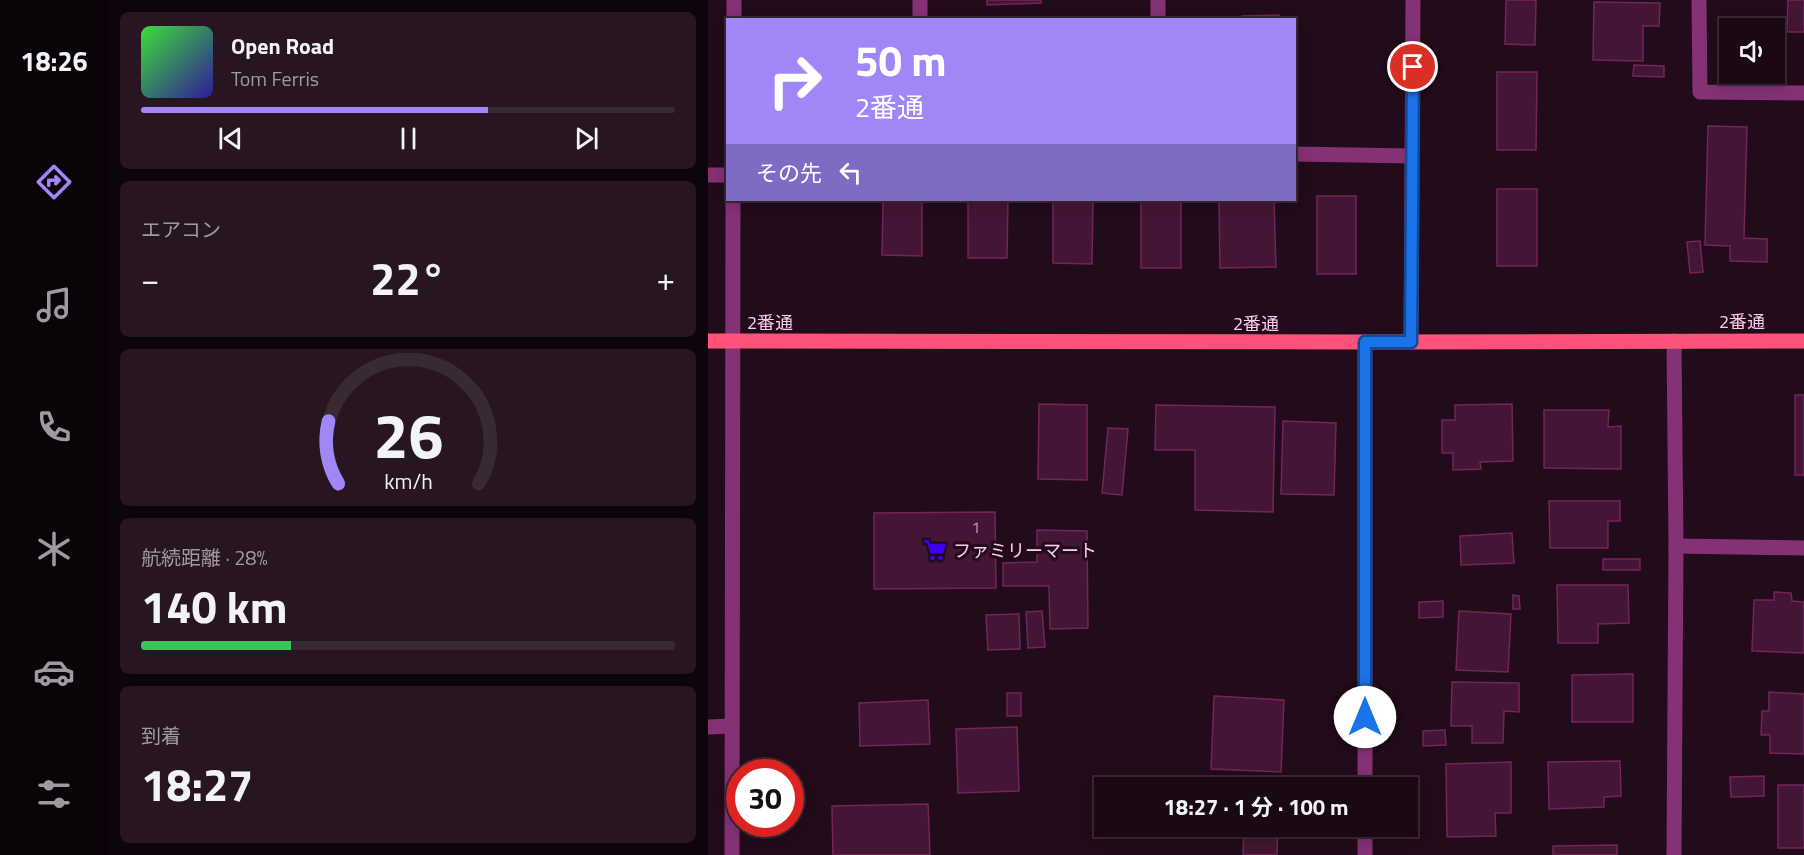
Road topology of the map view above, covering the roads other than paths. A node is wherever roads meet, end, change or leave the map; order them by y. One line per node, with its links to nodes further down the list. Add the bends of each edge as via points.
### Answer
1 (734, 0): 6 (street)
2 (920, 0): 7 (street)
3 (1158, 0): 8 (street)
4 (1413, 0): 11 (street)
5 (1699, 0): 9 (street, via 1700,92)
6 (734, 18)
7 (920, 18)
8 (1158, 18)
9 (1804, 93)
10 (1296, 154): 11 (street)
11 (1413, 156): 20 (street)
12 (708, 175): 13 (street)
13 (726, 175)
14 (733, 201): 16 (street)
15 (708, 341): 16 (main road, 2番通)
16 (732, 341): 19 (main road, 2番通); 23 (street)
17 (1674, 341): 18 (main road, 2番通); 20 (main road, 2番通); 21 (street)
18 (1804, 341)
19 (1365, 342): 20 (main road, 2番通); 25 (street)
20 (1411, 342)
21 (1677, 546): 22 (street); 29 (street)
22 (1804, 548)
23 (732, 726): 24 (street); 27 (street)
24 (708, 727)
25 (1365, 777)
26 (1365, 837): 28 (street)
27 (732, 855)
28 (1365, 855)
29 (1674, 855)

